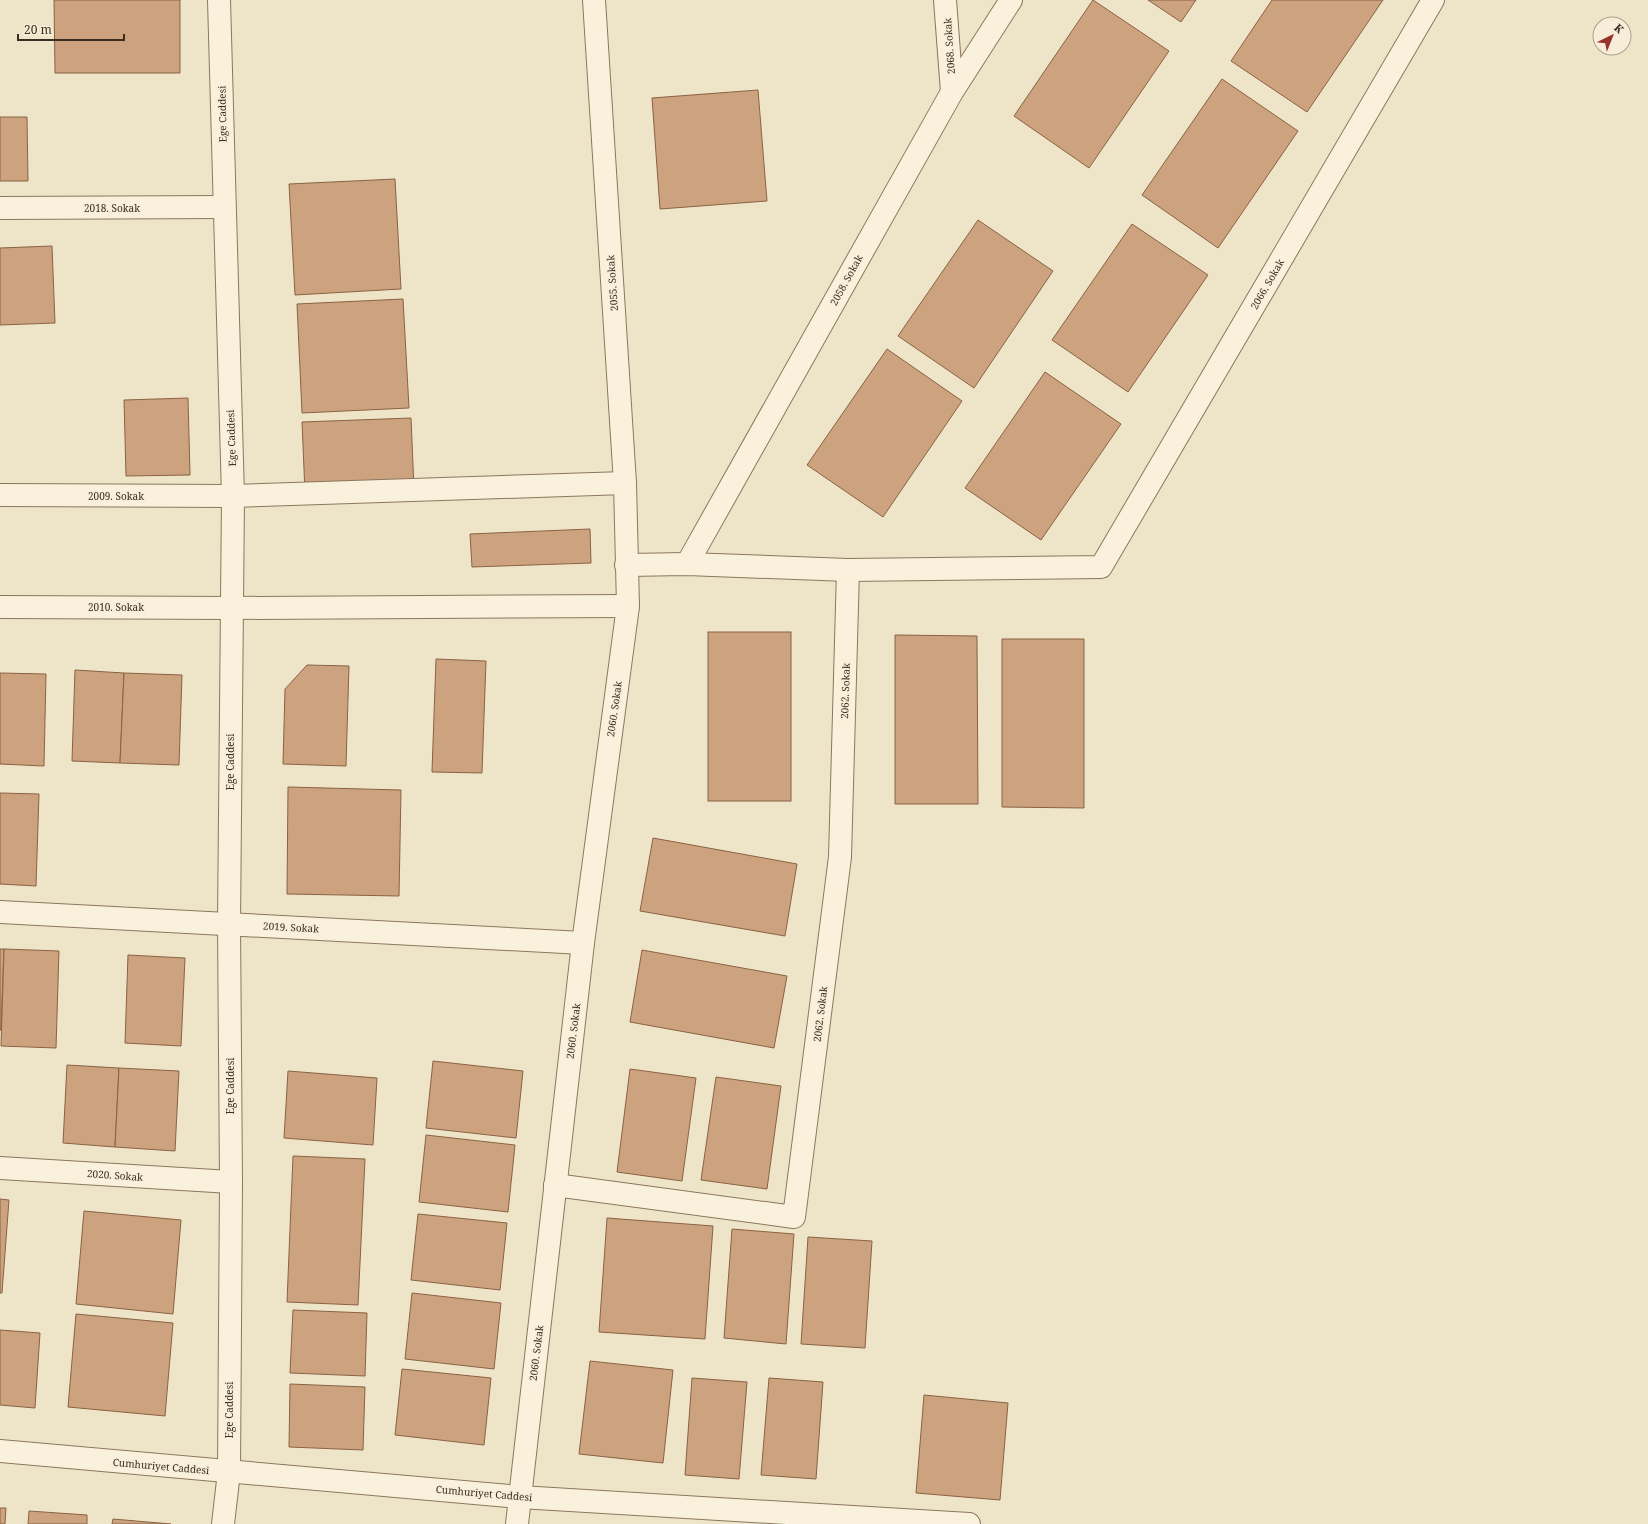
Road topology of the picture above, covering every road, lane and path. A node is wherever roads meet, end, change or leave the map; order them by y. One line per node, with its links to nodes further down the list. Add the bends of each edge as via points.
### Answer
1 (219, 0): 7 (street, Ege Caddesi)
2 (594, 0): 9 (street, 2055. Sokak)
3 (945, 0): 6 (street, 2068. Sokak)
4 (1012, 0): 6 (street, 2058. Sokak)
5 (1433, 0): 14 (street, 2066. Sokak, via 1101,567)
6 (952, 92): 12 (street, 2058. Sokak)
7 (224, 207): 8 (street, 2018. Sokak); 11 (street, Ege Caddesi)
8 (0, 208)
9 (624, 483): 11 (street, 2009. Sokak); 13 (street, 2055. Sokak)
10 (0, 495): 11 (street, 2009. Sokak)
11 (233, 496): 17 (street, Ege Caddesi)
12 (687, 564): 13 (street); 14 (street)
13 (626, 565): 15 (street, 2060. Sokak)
14 (848, 570): 23 (street, 2062. Sokak, via 840,857 794,1217)
15 (628, 606): 17 (street, 2010. Sokak); 20 (street, 2060. Sokak)
16 (0, 607): 17 (street, 2010. Sokak)
17 (231, 608): 19 (street, Ege Caddesi)
18 (0, 912): 19 (street, 2019. Sokak)
19 (229, 924): 20 (street, 2019. Sokak); 22 (street, Ege Caddesi)
20 (583, 943): 23 (street, 2060. Sokak)
21 (0, 1168): 22 (street, 2020. Sokak)
22 (231, 1182): 25 (street, Ege Caddesi)
23 (555, 1185): 26 (street, 2060. Sokak)
24 (0, 1451): 25 (street, Cumhuriyet Caddesi)
25 (229, 1472): 26 (street, Cumhuriyet Caddesi); 27 (street, Ege Caddesi)
26 (520, 1496): 28 (street, 2060. Sokak); 29 (street, Cumhuriyet Caddesi)
27 (223, 1524)
28 (517, 1524)
29 (969, 1524)

